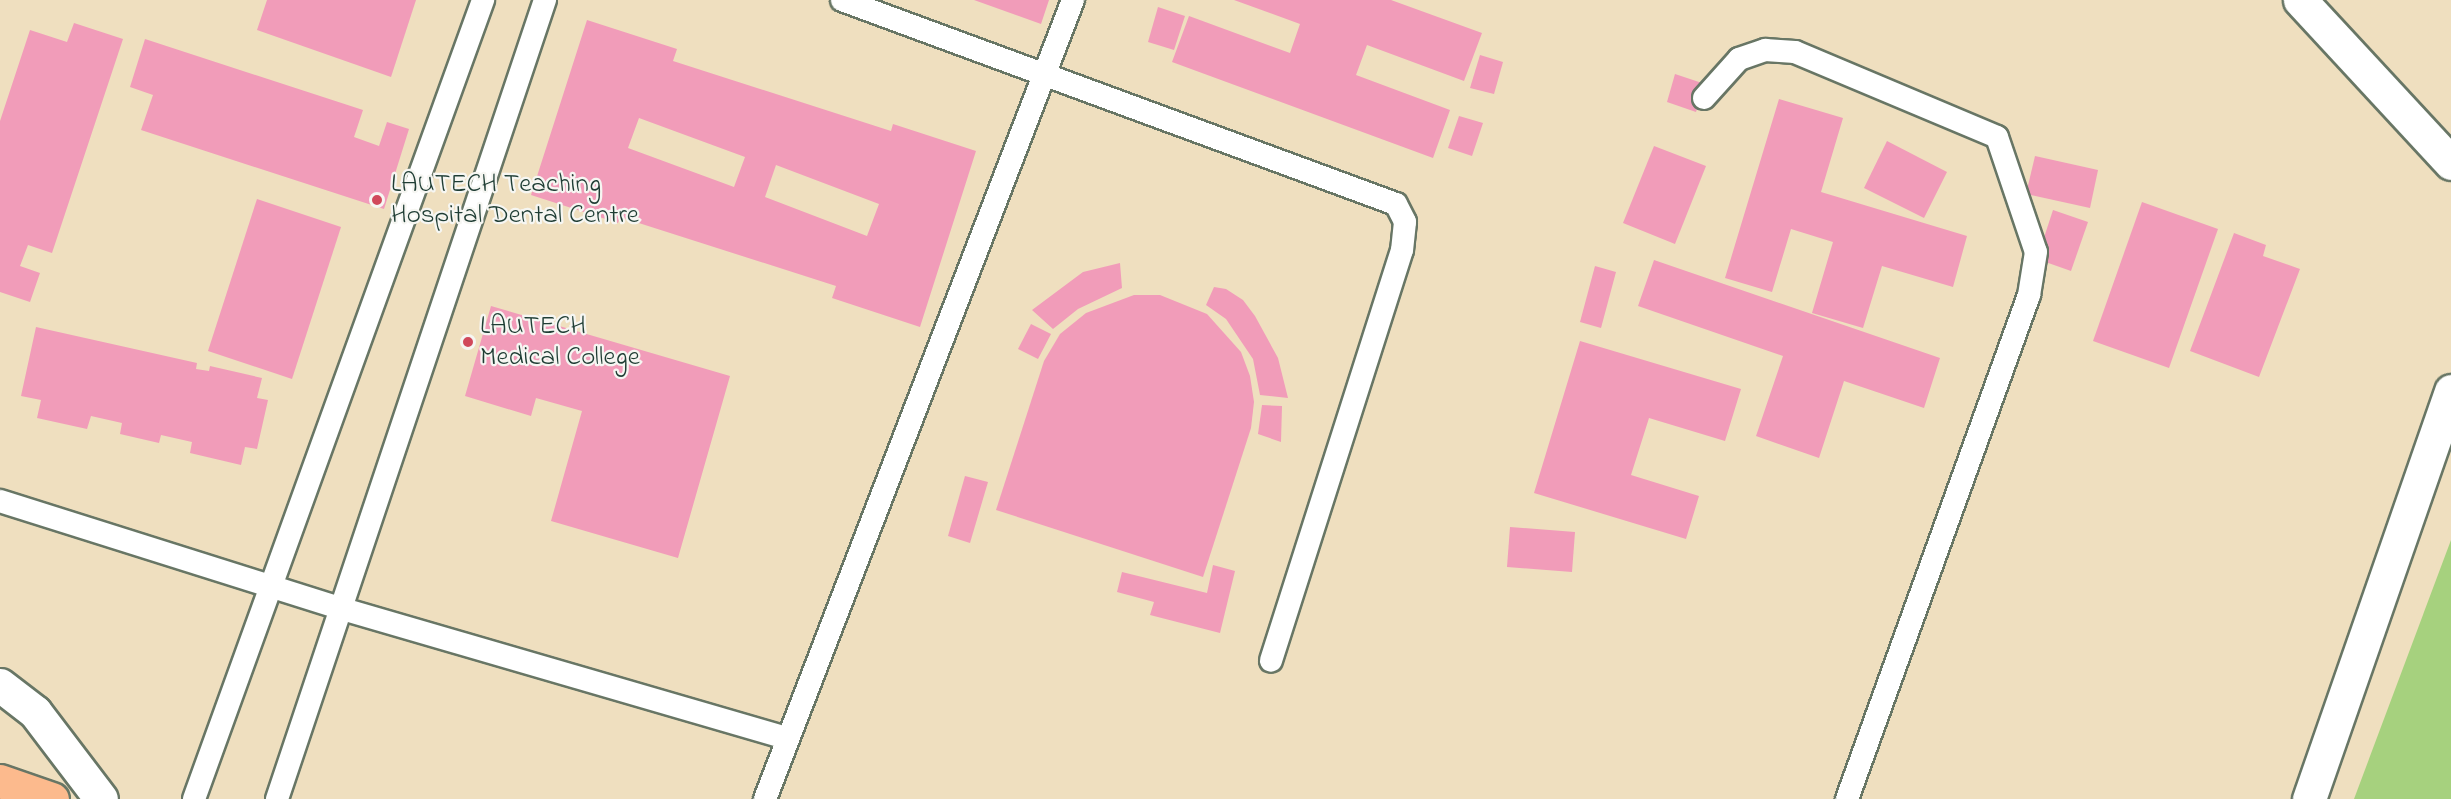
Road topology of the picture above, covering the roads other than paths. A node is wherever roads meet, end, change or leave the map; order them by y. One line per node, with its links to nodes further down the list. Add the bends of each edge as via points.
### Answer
1 (483, 0): 11 (lane)
2 (545, 0): 12 (lane)
3 (842, 0): 6 (lane)
4 (1073, 0): 6 (lane)
5 (2300, 0): 8 (street)
6 (1043, 77): 13 (lane, via 1396,204 1405,222 1402,250); 15 (lane)
7 (1704, 98): 22 (lane, via 1738,59 1765,50 1795,52 1996,137 2036,252 2030,295)
8 (2451, 163)
9 (2451, 391): 23 (street)
10 (0, 501): 11 (lane)
11 (270, 584): 12 (lane); 19 (lane)
12 (339, 608): 15 (lane); 20 (lane)
13 (1271, 661)
14 (0, 685): 18 (street, via 35,712)
15 (786, 738): 21 (lane)
16 (0, 781): 17 (highway)
17 (52, 799)
18 (101, 799)
19 (194, 799)
20 (277, 799)
21 (765, 799)
22 (1847, 799)
23 (2309, 799)

